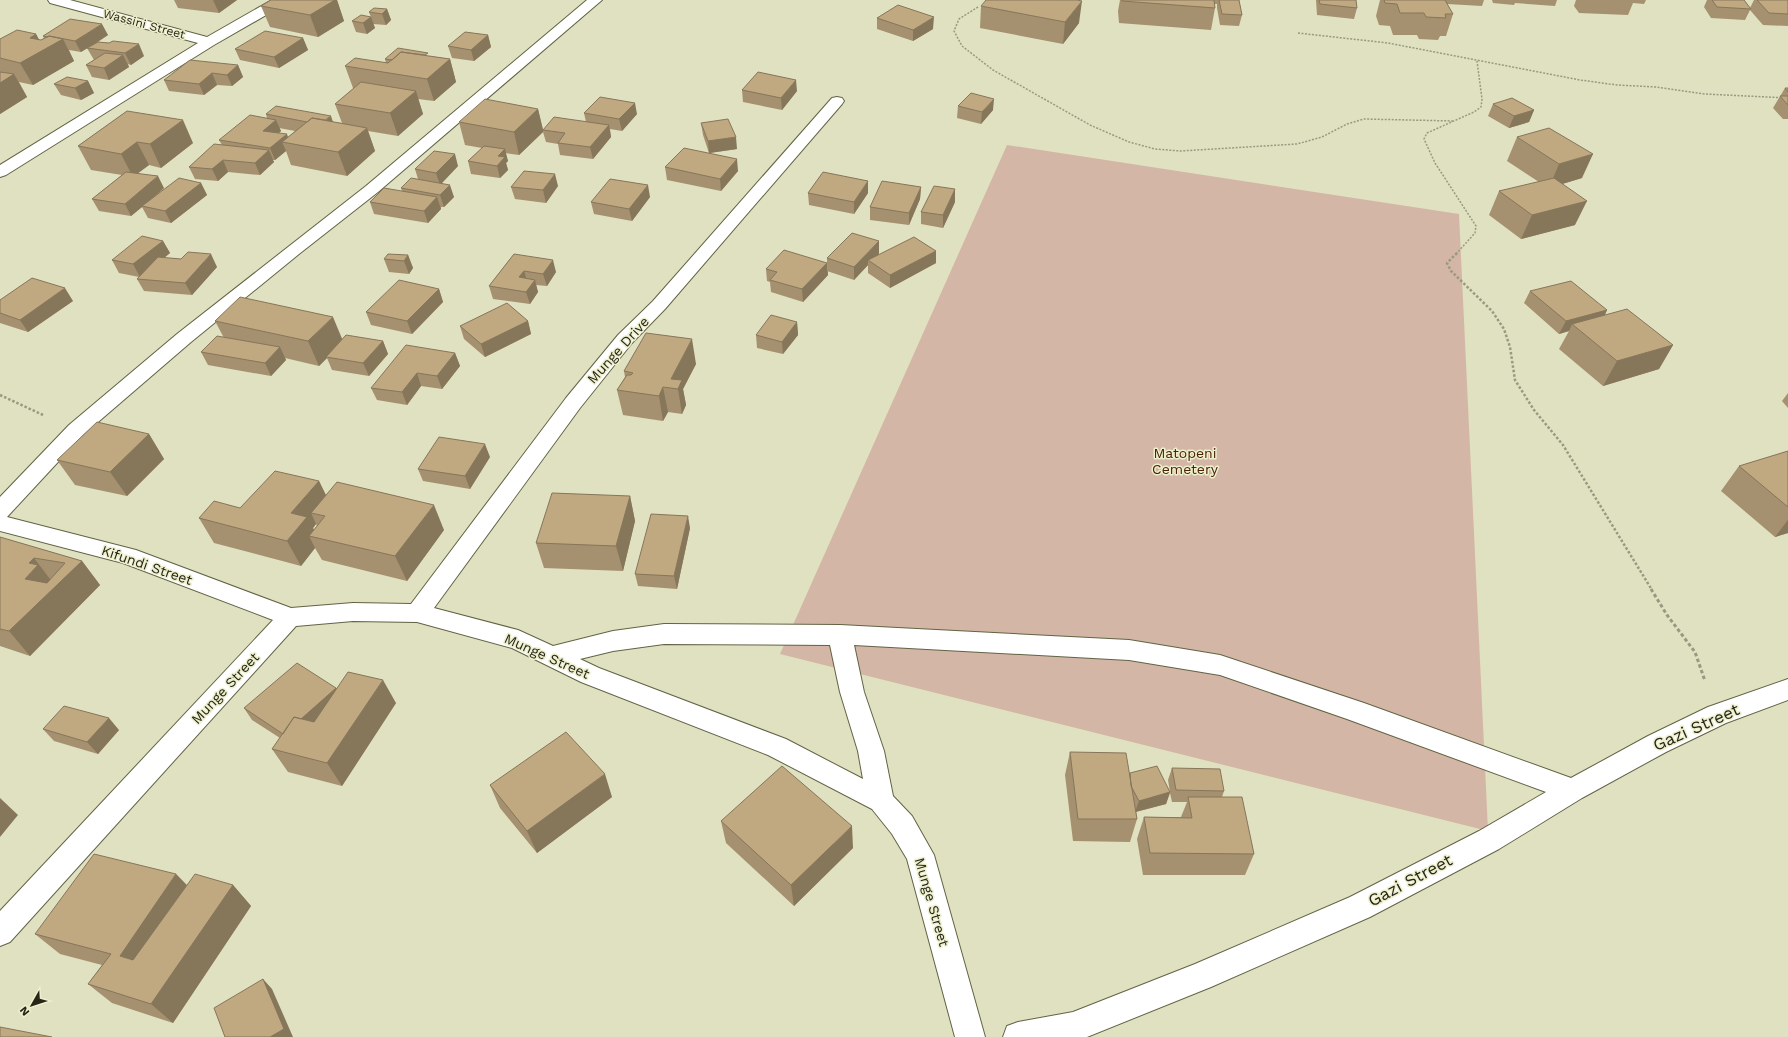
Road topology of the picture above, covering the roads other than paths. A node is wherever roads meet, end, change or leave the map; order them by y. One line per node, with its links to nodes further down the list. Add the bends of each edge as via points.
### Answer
1 (55, 0): 4 (street, Wassini Street)
2 (282, 0): 4 (street)
3 (595, 0): 7 (street, via 372,189 184,338 76,430)
4 (209, 42): 6 (street)
5 (836, 101): 9 (street, Munge Drive, via 659,306 625,339 572,403)
6 (0, 172)
7 (0, 511)
8 (0, 523): 10 (street, Kifundi Street, via 128,556)
9 (418, 613): 10 (street, Munge Street, via 353,612); 12 (street, Munge Street, via 518,640)
10 (290, 617): 16 (street, Munge Street)
11 (840, 635): 12 (street, via 664,634 612,641); 14 (street, via 1129,650 1220,666 1355,711); 15 (street)
12 (551, 656): 15 (street, Munge Street, via 590,675 777,747)
13 (1788, 689): 14 (street, Gazi Street, via 1717,715)
14 (1573, 790): 18 (street, Gazi Street, via 1489,840 1360,907 1120,1009 1073,1026)
15 (881, 802): 17 (street, Munge Street, via 902,825 920,855)
16 (0, 932)
17 (970, 1037)
18 (1018, 1037)

